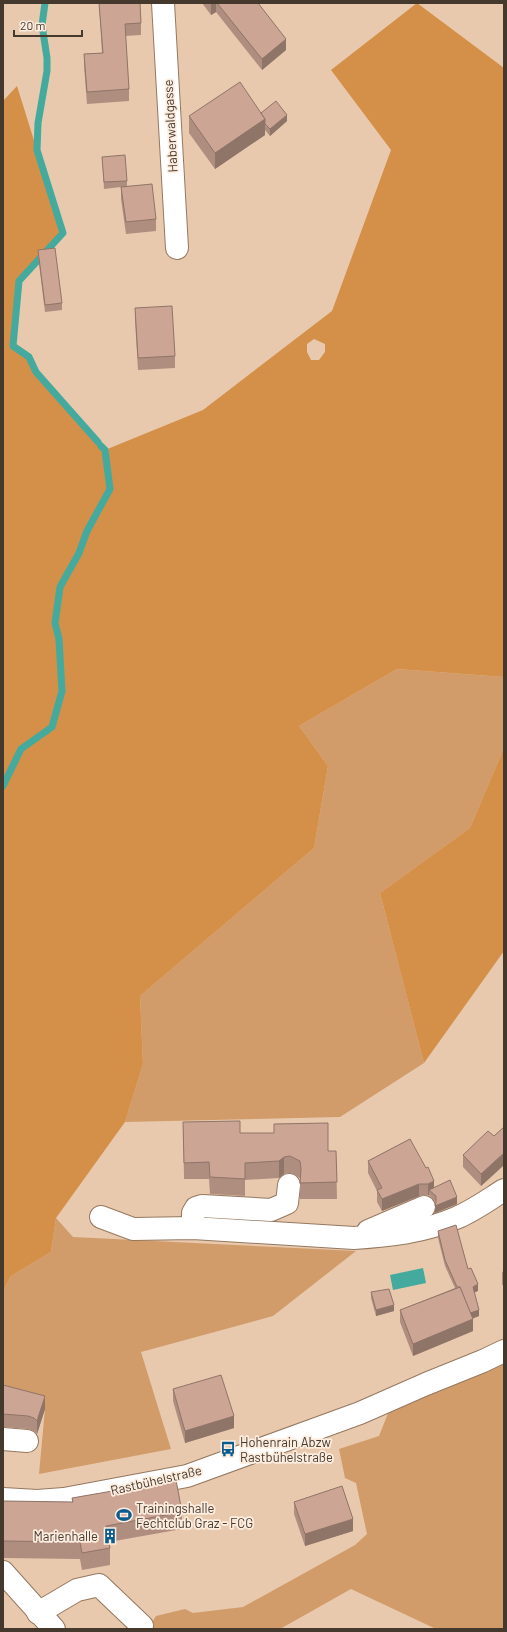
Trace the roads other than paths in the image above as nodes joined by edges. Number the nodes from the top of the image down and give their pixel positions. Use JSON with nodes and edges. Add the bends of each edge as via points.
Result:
{"nodes":[{"id":1,"x":163,"y":3,"type":"edge"},
{"id":2,"x":177,"y":248,"type":"dead end"},
{"id":3,"x":289,"y":1185,"type":"dead end"},
{"id":4,"x":504,"y":1190,"type":"edge"},
{"id":5,"x":424,"y":1207,"type":"dead end"},
{"id":6,"x":101,"y":1217,"type":"dead end"},
{"id":7,"x":193,"y":1228,"type":"junction"},
{"id":8,"x":354,"y":1238,"type":"junction"},
{"id":9,"x":504,"y":1351,"type":"edge"},
{"id":10,"x":3,"y":1439,"type":"edge"},
{"id":11,"x":27,"y":1441,"type":"dead end"},
{"id":12,"x":3,"y":1499,"type":"edge"},
{"id":13,"x":9,"y":1578,"type":"edge"},
{"id":14,"x":38,"y":1612,"type":"junction"},
{"id":15,"x":142,"y":1626,"type":"dead end"},
{"id":16,"x":54,"y":1629,"type":"edge"}],
"edges":[{"from":1,"to":2,"type":"street","name":"Haberwaldgasse"},
{"from":3,"to":7,"type":"street","via":[[287,1203],[271,1210],[202,1206],[196,1208],[193,1213]]},
{"from":4,"to":8,"type":"street","via":[[466,1213],[429,1228],[400,1234]]},
{"from":5,"to":8,"type":"street"},
{"from":6,"to":7,"type":"street","via":[[133,1229]]},
{"from":7,"to":8,"type":"street"},
{"from":9,"to":12,"type":"street","name":"Rastbühelstraße","via":[[360,1413],[187,1476],[64,1499]]},
{"from":10,"to":11,"type":"street"},
{"from":13,"to":14,"type":"street"},
{"from":14,"to":15,"type":"street","via":[[77,1590],[100,1585]]},
{"from":14,"to":16,"type":"street"}]}
